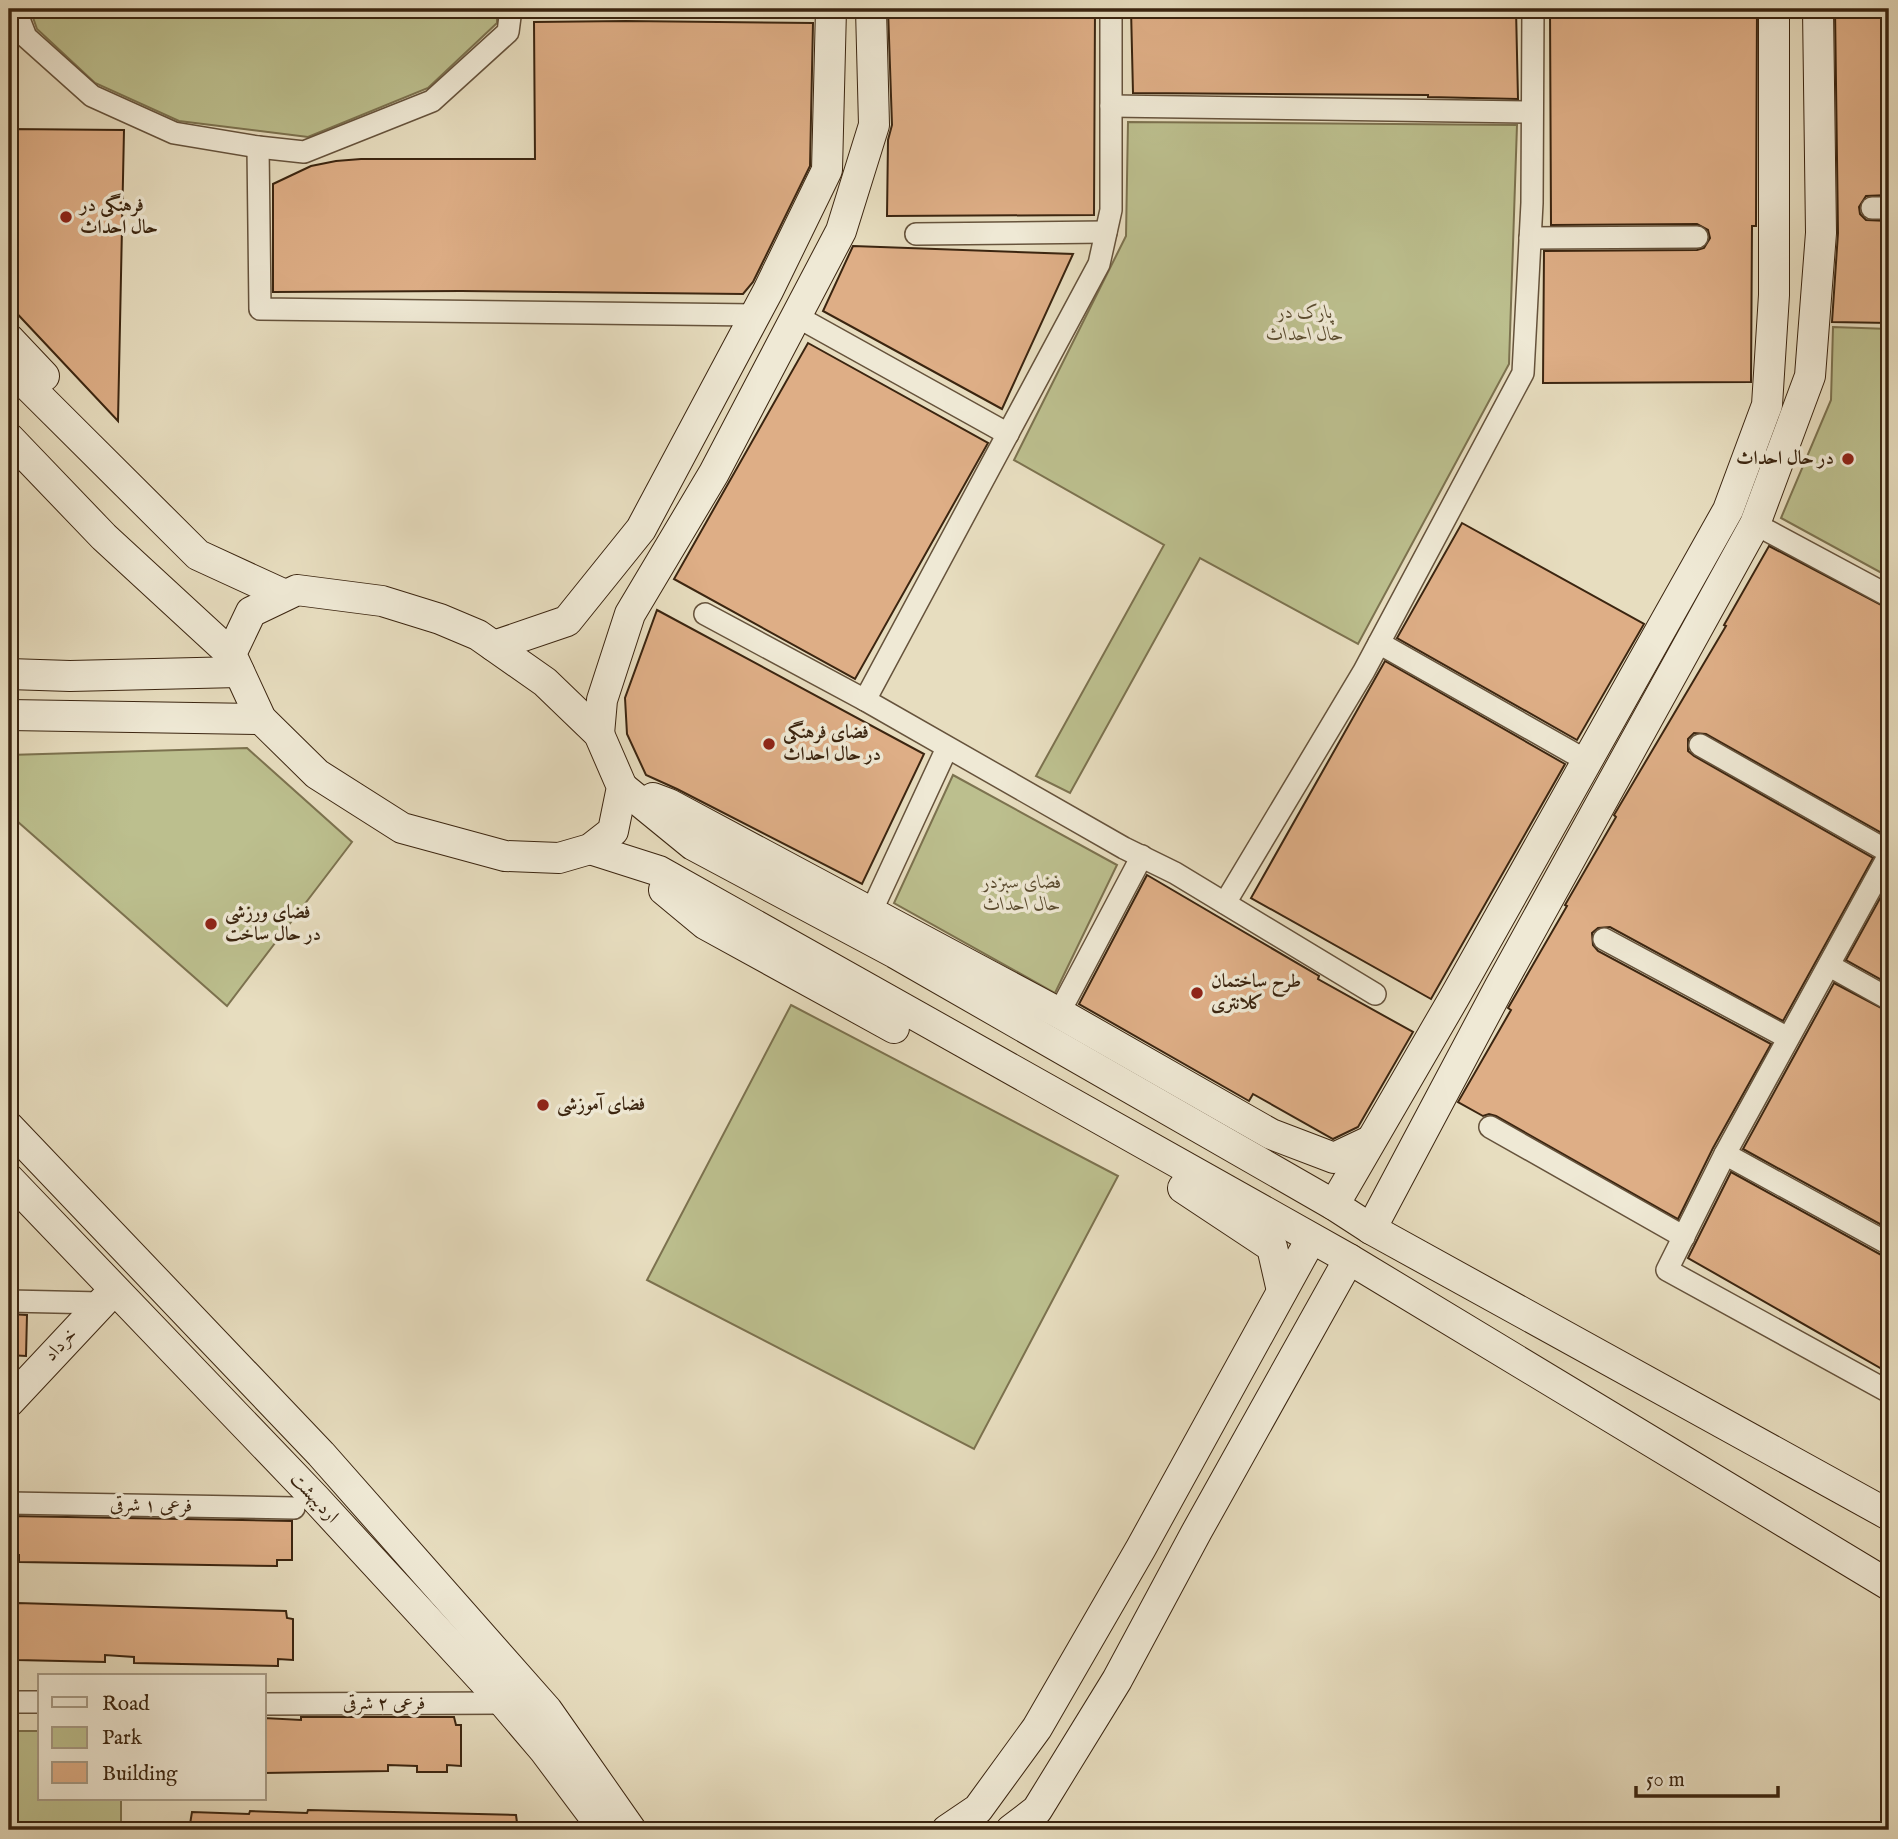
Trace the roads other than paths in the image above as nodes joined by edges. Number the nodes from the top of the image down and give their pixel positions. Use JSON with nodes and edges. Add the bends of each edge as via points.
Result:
{"nodes":[{"id":1,"x":15,"y":9,"type":"edge"},
{"id":2,"x":511,"y":9,"type":"edge"},
{"id":3,"x":831,"y":9,"type":"edge"},
{"id":4,"x":871,"y":9,"type":"edge"},
{"id":5,"x":1111,"y":9,"type":"edge"},
{"id":6,"x":1533,"y":9,"type":"edge"},
{"id":7,"x":1774,"y":9,"type":"edge"},
{"id":8,"x":1818,"y":9,"type":"edge"},
{"id":9,"x":1111,"y":106,"type":"junction"},
{"id":10,"x":1532,"y":112,"type":"junction"},
{"id":11,"x":258,"y":147,"type":"junction"},
{"id":12,"x":1106,"y":232,"type":"junction"},
{"id":13,"x":916,"y":234,"type":"dead end"},
{"id":14,"x":1697,"y":237,"type":"dead end"},
{"id":15,"x":1530,"y":238,"type":"junction"},
{"id":16,"x":755,"y":315,"type":"junction"},
{"id":17,"x":796,"y":316,"type":"junction"},
{"id":18,"x":9,"y":339,"type":"edge"},
{"id":19,"x":9,"y":367,"type":"edge"},
{"id":20,"x":1008,"y":434,"type":"junction"},
{"id":21,"x":81,"y":439,"type":"junction"},
{"id":22,"x":10,"y":440,"type":"edge"},
{"id":23,"x":1755,"y":524,"type":"junction"},
{"id":24,"x":285,"y":596,"type":"junction"},
{"id":25,"x":1889,"y":597,"type":"edge"},
{"id":26,"x":705,"y":614,"type":"dead end"},
{"id":27,"x":1379,"y":643,"type":"junction"},
{"id":28,"x":494,"y":646,"type":"junction"},
{"id":29,"x":235,"y":663,"type":"junction"},
{"id":30,"x":9,"y":674,"type":"edge"},
{"id":31,"x":865,"y":700,"type":"junction"},
{"id":32,"x":9,"y":715,"type":"edge"},
{"id":33,"x":261,"y":719,"type":"junction"},
{"id":34,"x":599,"y":734,"type":"junction"},
{"id":35,"x":1700,"y":745,"type":"dead end"},
{"id":36,"x":947,"y":748,"type":"junction"},
{"id":37,"x":1587,"y":761,"type":"junction"},
{"id":38,"x":622,"y":787,"type":"junction"},
{"id":39,"x":590,"y":849,"type":"junction"},
{"id":40,"x":1889,"y":853,"type":"edge"},
{"id":41,"x":1142,"y":856,"type":"junction"},
{"id":42,"x":626,"y":859,"type":"junction"},
{"id":43,"x":1225,"y":903,"type":"junction"},
{"id":44,"x":871,"y":912,"type":"junction"},
{"id":45,"x":1604,"y":939,"type":"dead end"},
{"id":46,"x":1829,"y":966,"type":"junction"},
{"id":47,"x":1375,"y":994,"type":"dead end"},
{"id":48,"x":1889,"y":999,"type":"edge"},
{"id":49,"x":1059,"y":1013,"type":"junction"},
{"id":50,"x":1788,"y":1038,"type":"junction"},
{"id":51,"x":1198,"y":1093,"type":"junction"},
{"id":52,"x":9,"y":1127,"type":"edge"},
{"id":53,"x":1490,"y":1127,"type":"dead end"},
{"id":54,"x":1206,"y":1132,"type":"junction"},
{"id":55,"x":1370,"y":1142,"type":"junction"},
{"id":56,"x":1726,"y":1154,"type":"junction"},
{"id":57,"x":9,"y":1179,"type":"edge"},
{"id":58,"x":1334,"y":1205,"type":"junction"},
{"id":59,"x":1371,"y":1229,"type":"junction"},
{"id":60,"x":1684,"y":1237,"type":"junction"},
{"id":61,"x":1311,"y":1239,"type":"junction"},
{"id":62,"x":1889,"y":1244,"type":"edge"},
{"id":63,"x":1349,"y":1259,"type":"junction"},
{"id":64,"x":1282,"y":1292,"type":"junction"},
{"id":65,"x":107,"y":1296,"type":"junction"},
{"id":66,"x":9,"y":1301,"type":"edge"},
{"id":67,"x":1889,"y":1392,"type":"edge"},
{"id":68,"x":9,"y":1402,"type":"edge"},
{"id":69,"x":9,"y":1503,"type":"edge"},
{"id":70,"x":294,"y":1508,"type":"dead end"},
{"id":71,"x":1889,"y":1515,"type":"edge"},
{"id":72,"x":1889,"y":1585,"type":"edge"},
{"id":73,"x":9,"y":1702,"type":"edge"},
{"id":74,"x":38,"y":1702,"type":"edge"},
{"id":75,"x":504,"y":1703,"type":"junction"},
{"id":76,"x":266,"y":1704,"type":"edge"},
{"id":77,"x":604,"y":1830,"type":"edge"},
{"id":78,"x":631,"y":1830,"type":"edge"},
{"id":79,"x":947,"y":1830,"type":"edge"},
{"id":80,"x":1011,"y":1830,"type":"edge"}],
"edges":[{"from":1,"to":11,"type":"street","via":[[26,37],[92,96],[174,133]]},
{"from":2,"to":11,"type":"street","via":[[508,33],[432,101],[304,152]]},
{"from":3,"to":16,"type":"street","via":[[827,170]]},
{"from":4,"to":17,"type":"street","via":[[874,125],[841,231]]},
{"from":5,"to":9,"type":"street"},
{"from":6,"to":10,"type":"street"},
{"from":7,"to":37,"type":"street","via":[[1774,295],[1767,405],[1728,510]]},
{"from":8,"to":23,"type":"street","via":[[1821,233],[1810,376]]},
{"from":9,"to":10,"type":"street"},
{"from":9,"to":12,"type":"street","via":[[1111,210]]},
{"from":10,"to":15,"type":"street"},
{"from":11,"to":16,"type":"street","via":[[260,309]]},
{"from":12,"to":13,"type":"street"},
{"from":12,"to":20,"type":"street","via":[[1099,264]]},
{"from":14,"to":15,"type":"street"},
{"from":15,"to":27,"type":"street","via":[[1523,373]]},
{"from":16,"to":28,"type":"street","via":[[642,529],[567,621]]},
{"from":17,"to":20,"type":"street"},
{"from":17,"to":34,"type":"street","via":[[714,473],[630,614],[602,700]]},
{"from":18,"to":21,"type":"street","via":[[46,378]]},
{"from":19,"to":21,"type":"street"},
{"from":20,"to":31,"type":"street"},
{"from":21,"to":24,"type":"street","via":[[198,555]]},
{"from":22,"to":29,"type":"street"},
{"from":23,"to":25,"type":"street"},
{"from":23,"to":59,"type":"street"},
{"from":24,"to":28,"type":"street","via":[[297,590],[382,601],[440,619]]},
{"from":24,"to":29,"type":"street","via":[[251,612]]},
{"from":26,"to":31,"type":"street"},
{"from":27,"to":37,"type":"street"},
{"from":27,"to":43,"type":"street"},
{"from":28,"to":34,"type":"street","via":[[545,682]]},
{"from":29,"to":30,"type":"street","via":[[70,676]]},
{"from":29,"to":33,"type":"street"},
{"from":31,"to":36,"type":"street"},
{"from":32,"to":33,"type":"street"},
{"from":33,"to":39,"type":"street","via":[[317,774],[402,828],[505,856],[559,858]]},
{"from":34,"to":38,"type":"street"},
{"from":35,"to":40,"type":"street"},
{"from":36,"to":41,"type":"street"},
{"from":36,"to":44,"type":"street"},
{"from":37,"to":55,"type":"street"},
{"from":38,"to":39,"type":"street","via":[[613,831]]},
{"from":38,"to":44,"type":"street","via":[[668,804]]},
{"from":38,"to":54,"type":"street","via":[[693,845],[895,953]]},
{"from":39,"to":42,"type":"street"},
{"from":40,"to":46,"type":"street"},
{"from":41,"to":43,"type":"street"},
{"from":41,"to":49,"type":"street"},
{"from":42,"to":61,"type":"street","via":[[659,871]]},
{"from":42,"to":64,"type":"street","via":[[705,924],[1190,1192],[1272,1247]]},
{"from":43,"to":47,"type":"street"},
{"from":44,"to":49,"type":"street"},
{"from":45,"to":50,"type":"street"},
{"from":46,"to":48,"type":"street"},
{"from":46,"to":50,"type":"street"},
{"from":49,"to":51,"type":"street"},
{"from":50,"to":56,"type":"street"},
{"from":51,"to":54,"type":"street"},
{"from":51,"to":55,"type":"street","via":[[1271,1134],[1334,1158]]},
{"from":52,"to":78,"type":"street","via":[[321,1454],[547,1710]]},
{"from":53,"to":60,"type":"street"},
{"from":54,"to":58,"type":"street"},
{"from":55,"to":58,"type":"street"},
{"from":56,"to":60,"type":"street"},
{"from":56,"to":62,"type":"street"},
{"from":57,"to":65,"type":"street","name":"اردیبهشت"},
{"from":58,"to":59,"type":"street"},
{"from":59,"to":71,"type":"street"},
{"from":60,"to":67,"type":"street","via":[[1667,1270]]},
{"from":61,"to":63,"type":"street"},
{"from":61,"to":64,"type":"street"},
{"from":63,"to":72,"type":"street"},
{"from":63,"to":80,"type":"street","via":[[1117,1680],[1037,1810]]},
{"from":64,"to":79,"type":"street","via":[[1037,1728],[978,1809]]},
{"from":65,"to":66,"type":"street"},
{"from":65,"to":68,"type":"street","name":"خرداد"},
{"from":65,"to":75,"type":"street","name":"اردیبهشت","via":[[315,1498]]},
{"from":69,"to":70,"type":"street","name":"فرعی ۱ شرقی"},
{"from":73,"to":74,"type":"street"},
{"from":75,"to":76,"type":"street","name":"فرعی ۲ شرقی"},
{"from":75,"to":77,"type":"street","name":"اردیبهشت"}]}
